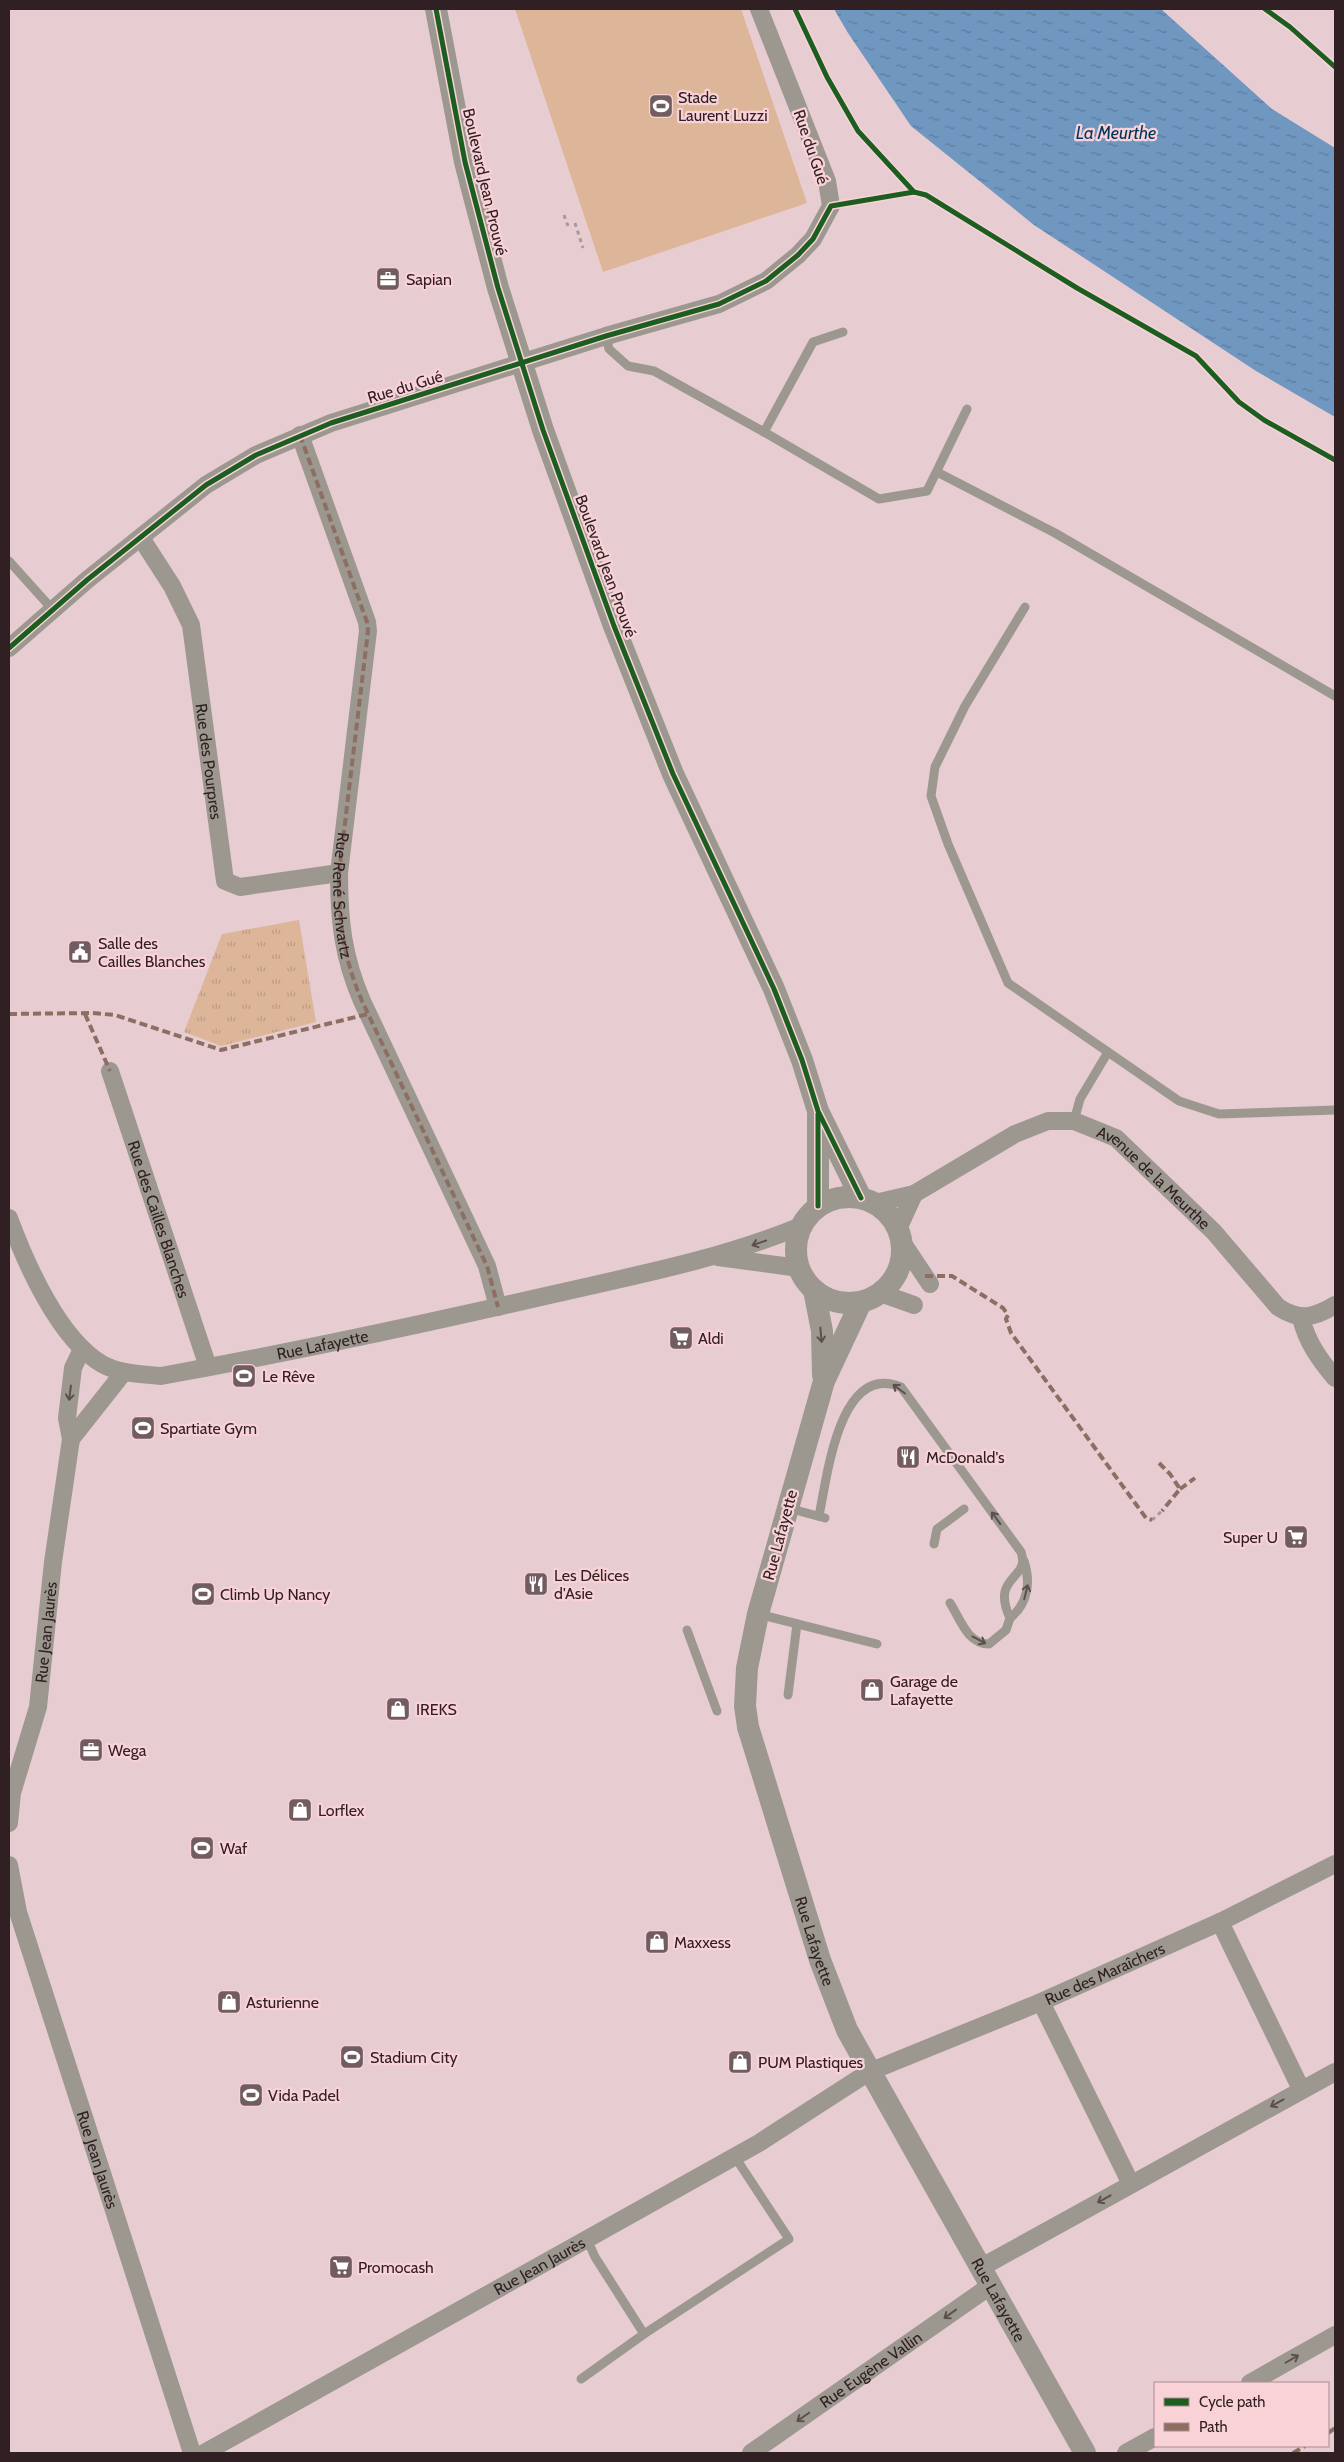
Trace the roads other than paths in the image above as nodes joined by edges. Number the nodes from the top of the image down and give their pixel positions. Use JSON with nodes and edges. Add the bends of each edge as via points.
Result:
{"nodes":[{"id":1,"x":436,"y":9,"type":"edge"},
{"id":2,"x":759,"y":9,"type":"edge"},
{"id":3,"x":843,"y":332,"type":"dead end"},
{"id":4,"x":606,"y":336,"type":"junction"},
{"id":5,"x":521,"y":364,"type":"junction"},
{"id":6,"x":967,"y":409,"type":"dead end"},
{"id":7,"x":764,"y":432,"type":"junction"},
{"id":8,"x":300,"y":435,"type":"junction"},
{"id":9,"x":936,"y":472,"type":"junction"},
{"id":10,"x":141,"y":538,"type":"junction"},
{"id":11,"x":9,"y":561,"type":"edge"},
{"id":12,"x":1025,"y":607,"type":"dead end"},
{"id":13,"x":53,"y":610,"type":"junction"},
{"id":14,"x":9,"y":648,"type":"edge"},
{"id":15,"x":1335,"y":696,"type":"edge"},
{"id":16,"x":339,"y":873,"type":"junction"},
{"id":17,"x":1108,"y":1052,"type":"junction"},
{"id":18,"x":110,"y":1071,"type":"dead end"},
{"id":19,"x":1335,"y":1110,"type":"edge"},
{"id":20,"x":818,"y":1111,"type":"junction"},
{"id":21,"x":1074,"y":1121,"type":"junction"},
{"id":22,"x":914,"y":1194,"type":"junction"},
{"id":23,"x":868,"y":1200,"type":"junction"},
{"id":24,"x":818,"y":1206,"type":"junction"},
{"id":25,"x":9,"y":1218,"type":"edge"},
{"id":26,"x":801,"y":1226,"type":"junction"},
{"id":27,"x":900,"y":1235,"type":"junction"},
{"id":28,"x":715,"y":1257,"type":"junction"},
{"id":29,"x":799,"y":1268,"type":"junction"},
{"id":30,"x":930,"y":1284,"type":"dead end"},
{"id":31,"x":814,"y":1290,"type":"junction"},
{"id":32,"x":871,"y":1298,"type":"junction"},
{"id":33,"x":914,"y":1305,"type":"dead end"},
{"id":34,"x":1335,"y":1305,"type":"edge"},
{"id":35,"x":498,"y":1307,"type":"junction"},
{"id":36,"x":1301,"y":1318,"type":"junction"},
{"id":37,"x":82,"y":1349,"type":"junction"},
{"id":38,"x":208,"y":1367,"type":"junction"},
{"id":39,"x":124,"y":1372,"type":"junction"},
{"id":40,"x":1335,"y":1378,"type":"edge"},
{"id":41,"x":824,"y":1381,"type":"junction"},
{"id":42,"x":71,"y":1439,"type":"junction"},
{"id":43,"x":787,"y":1508,"type":"junction"},
{"id":44,"x":964,"y":1509,"type":"dead end"},
{"id":45,"x":934,"y":1544,"type":"dead end"},
{"id":46,"x":1024,"y":1561,"type":"junction"},
{"id":47,"x":950,"y":1603,"type":"dead end"},
{"id":48,"x":758,"y":1614,"type":"junction"},
{"id":49,"x":1010,"y":1618,"type":"junction"},
{"id":50,"x":797,"y":1624,"type":"junction"},
{"id":51,"x":687,"y":1630,"type":"dead end"},
{"id":52,"x":877,"y":1644,"type":"dead end"},
{"id":53,"x":788,"y":1695,"type":"dead end"},
{"id":54,"x":717,"y":1711,"type":"dead end"},
{"id":55,"x":9,"y":1823,"type":"edge"},
{"id":56,"x":1335,"y":1864,"type":"edge"},
{"id":57,"x":9,"y":1865,"type":"edge"},
{"id":58,"x":1220,"y":1922,"type":"junction"},
{"id":59,"x":1040,"y":2002,"type":"junction"},
{"id":60,"x":870,"y":2072,"type":"junction"},
{"id":61,"x":1335,"y":2072,"type":"edge"},
{"id":62,"x":1301,"y":2089,"type":"junction"},
{"id":63,"x":735,"y":2157,"type":"junction"},
{"id":64,"x":1131,"y":2184,"type":"junction"},
{"id":65,"x":587,"y":2240,"type":"junction"},
{"id":66,"x":985,"y":2277,"type":"junction"},
{"id":67,"x":644,"y":2334,"type":"junction"},
{"id":68,"x":1335,"y":2335,"type":"edge"},
{"id":69,"x":582,"y":2379,"type":"dead end"},
{"id":70,"x":1252,"y":2382,"type":"edge"},
{"id":71,"x":1154,"y":2438,"type":"edge"},
{"id":72,"x":192,"y":2453,"type":"edge"},
{"id":73,"x":204,"y":2453,"type":"edge"},
{"id":74,"x":751,"y":2453,"type":"edge"},
{"id":75,"x":1085,"y":2453,"type":"edge"},
{"id":76,"x":1126,"y":2453,"type":"edge"}],
"edges":[{"from":1,"to":5,"type":"street","name":"Boulevard Jean Prouvé","via":[[465,162]]},
{"from":2,"to":4,"type":"street","name":"Rue du Gué","via":[[827,181],[831,206],[813,239],[766,281],[719,304]]},
{"from":3,"to":7,"type":"lane","via":[[813,342]]},
{"from":4,"to":5,"type":"street","name":"Rue du Gué"},
{"from":4,"to":7,"type":"lane","via":[[610,349],[628,366],[654,371]]},
{"from":5,"to":8,"type":"street","name":"Rue du Gué"},
{"from":5,"to":20,"type":"street","name":"Boulevard Jean Prouvé","via":[[618,636],[673,774],[774,989]]},
{"from":6,"to":9,"type":"lane"},
{"from":7,"to":9,"type":"lane","via":[[879,499],[927,491]]},
{"from":8,"to":10,"type":"street","name":"Rue du Gué","via":[[256,455],[206,484]]},
{"from":8,"to":16,"type":"street","name":"Rue René Schvartz","via":[[368,632]]},
{"from":9,"to":15,"type":"lane","via":[[1055,533]]},
{"from":10,"to":13,"type":"street","name":"Rue du Gué"},
{"from":10,"to":16,"type":"street","name":"Rue des Pourpres","via":[[172,586],[191,625],[225,881],[240,887]]},
{"from":11,"to":13,"type":"lane"},
{"from":12,"to":17,"type":"lane","via":[[965,706],[939,758],[931,796],[948,844],[1008,983]]},
{"from":13,"to":14,"type":"street","name":"Rue du Gué"},
{"from":16,"to":35,"type":"street","name":"Rue René Schvartz","via":[[341,937],[350,974],[487,1266]]},
{"from":17,"to":19,"type":"lane","via":[[1179,1101],[1219,1114]]},
{"from":17,"to":21,"type":"lane","via":[[1080,1099]]},
{"from":18,"to":38,"type":"street","name":"Rue des Cailles Blanches"},
{"from":20,"to":23,"type":"street","name":"Boulevard Jean Prouvé"},
{"from":20,"to":24,"type":"street","name":"Boulevard Jean Prouvé"},
{"from":21,"to":22,"type":"street","name":"Avenue de la Meurthe","via":[[1048,1121],[1015,1134]]},
{"from":21,"to":36,"type":"street","name":"Avenue de la Meurthe","via":[[1116,1138],[1214,1232],[1278,1306]]},
{"from":22,"to":23,"type":"street","name":"Avenue de la Meurthe"},
{"from":22,"to":27,"type":"street"},
{"from":23,"to":24,"type":"street","via":[[839,1198]]},
{"from":23,"to":27,"type":"street","via":[[892,1218]]},
{"from":24,"to":26,"type":"street"},
{"from":25,"to":37,"type":"street","name":"Rue Lafayette","via":[[22,1255],[60,1322]]},
{"from":26,"to":28,"type":"street","name":"Rue Lafayette","one_way":true},
{"from":26,"to":29,"type":"street","via":[[796,1240]]},
{"from":27,"to":30,"type":"street"},
{"from":27,"to":32,"type":"street","via":[[902,1257],[898,1271],[891,1283]]},
{"from":28,"to":29,"type":"street","name":"Rue Lafayette"},
{"from":28,"to":35,"type":"street","name":"Rue Lafayette"},
{"from":29,"to":31,"type":"street"},
{"from":31,"to":32,"type":"street","via":[[828,1299],[844,1303]]},
{"from":31,"to":41,"type":"street","name":"Rue Lafayette","one_way":true,"via":[[822,1331]]},
{"from":32,"to":33,"type":"street"},
{"from":32,"to":41,"type":"street","name":"Rue Lafayette"},
{"from":34,"to":36,"type":"street","via":[[1312,1317]]},
{"from":35,"to":38,"type":"street","name":"Rue Lafayette"},
{"from":36,"to":40,"type":"street","via":[[1315,1354]]},
{"from":37,"to":39,"type":"street","name":"Rue Lafayette","via":[[103,1364]]},
{"from":37,"to":42,"type":"street","name":"Rue Jean Jaurès","one_way":true,"via":[[73,1368],[67,1418]]},
{"from":38,"to":39,"type":"street","name":"Rue Lafayette","via":[[161,1376]]},
{"from":39,"to":42,"type":"street"},
{"from":41,"to":43,"type":"street","name":"Rue Lafayette"},
{"from":42,"to":55,"type":"street","name":"Rue Jean Jaurès","via":[[53,1562],[38,1707],[12,1792]]},
{"from":46,"to":43,"type":"lane","one_way":true,"via":[[1021,1552],[901,1387],[890,1383],[880,1382],[868,1387],[842,1419],[822,1517]]},
{"from":43,"to":48,"type":"street","name":"Rue Lafayette"},
{"from":44,"to":45,"type":"lane","via":[[937,1529]]},
{"from":49,"to":46,"type":"lane","one_way":true,"via":[[1020,1610],[1027,1589],[1028,1574]]},
{"from":46,"to":49,"type":"lane","via":[[1006,1586],[1004,1605]]},
{"from":47,"to":49,"type":"lane","one_way":true,"via":[[965,1629],[982,1644],[989,1644],[1006,1630]]},
{"from":48,"to":50,"type":"lane"},
{"from":48,"to":60,"type":"street","name":"Rue Lafayette","via":[[747,1668],[745,1706],[748,1727],[829,1987]]},
{"from":50,"to":52,"type":"lane"},
{"from":50,"to":53,"type":"lane"},
{"from":51,"to":54,"type":"lane"},
{"from":56,"to":58,"type":"street","name":"Rue des Maraîchers"},
{"from":57,"to":72,"type":"street","name":"Rue Jean Jaurès","via":[[18,1912]]},
{"from":58,"to":59,"type":"street","name":"Rue des Maraîchers"},
{"from":58,"to":62,"type":"street"},
{"from":59,"to":60,"type":"street","name":"Rue des Maraîchers"},
{"from":59,"to":64,"type":"street"},
{"from":60,"to":63,"type":"street","name":"Rue Jean Jaurès"},
{"from":60,"to":66,"type":"street","name":"Rue Lafayette"},
{"from":61,"to":62,"type":"street","name":"Rue Eugène Vallin"},
{"from":62,"to":64,"type":"street","name":"Rue Eugène Vallin","one_way":true},
{"from":63,"to":65,"type":"street","name":"Rue Jean Jaurès"},
{"from":63,"to":67,"type":"lane","via":[[789,2239]]},
{"from":64,"to":66,"type":"street","name":"Rue Eugène Vallin","one_way":true},
{"from":65,"to":67,"type":"lane"},
{"from":65,"to":73,"type":"street","name":"Rue Jean Jaurès"},
{"from":66,"to":74,"type":"street","name":"Rue Eugène Vallin","one_way":true},
{"from":66,"to":75,"type":"street","name":"Rue Lafayette"},
{"from":67,"to":69,"type":"lane"},
{"from":70,"to":68,"type":"street","one_way":true},
{"from":71,"to":76,"type":"street"}]}
